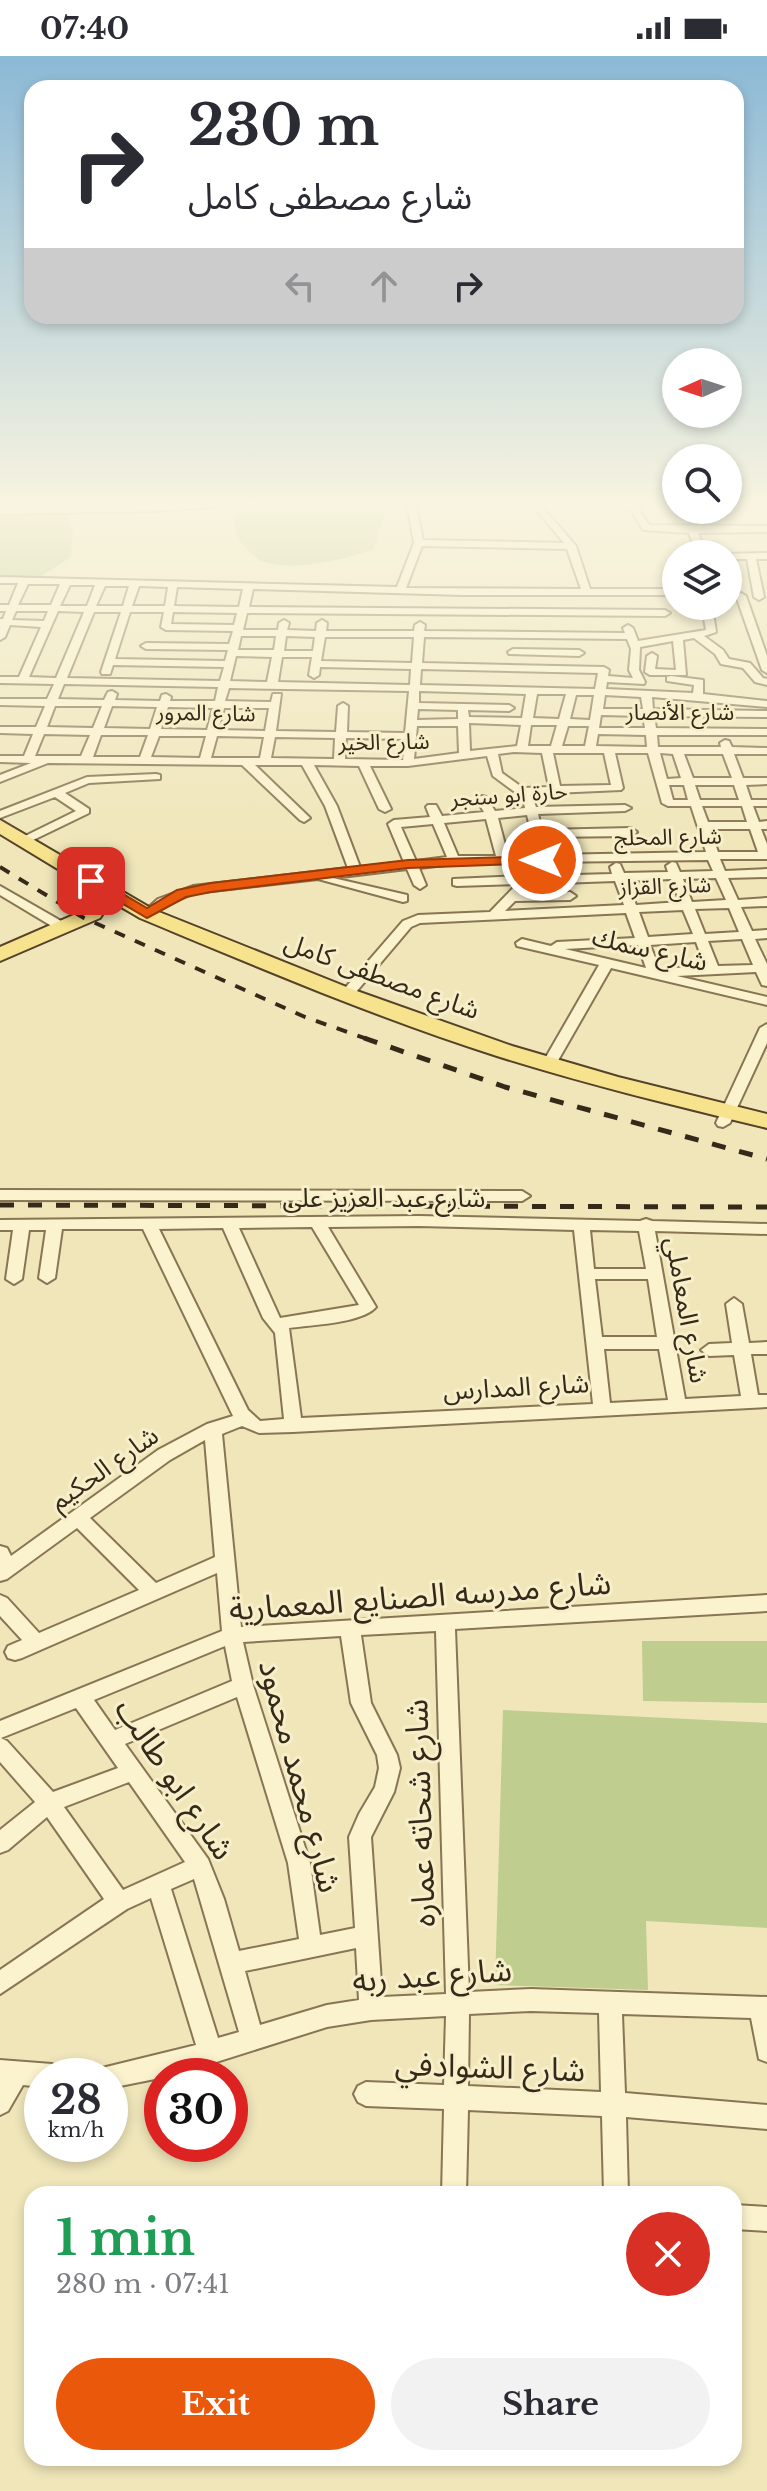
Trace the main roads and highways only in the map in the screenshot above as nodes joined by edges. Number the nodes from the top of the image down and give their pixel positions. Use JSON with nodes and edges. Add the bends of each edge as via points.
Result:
{"nodes":[{"id":1,"x":0,"y":826,"type":"edge"},
{"id":2,"x":0,"y":835,"type":"edge"},
{"id":3,"x":107,"y":903,"type":"junction"},
{"id":4,"x":0,"y":955,"type":"edge"},
{"id":5,"x":0,"y":963,"type":"edge"},
{"id":6,"x":726,"y":1118,"type":"junction"},
{"id":7,"x":767,"y":1121,"type":"edge"},
{"id":8,"x":767,"y":1132,"type":"edge"}],
"edges":[{"from":1,"to":3,"type":"main road","name":"شارع مصطفى كامل"},
{"from":2,"to":3,"type":"main road","name":"شارع مصطفى كامل"},
{"from":3,"to":4,"type":"main road","via":[[101,901],[93,914]]},
{"from":3,"to":5,"type":"main road"},
{"from":3,"to":6,"type":"main road","name":"شارع مصطفى كامل","via":[[147,914],[346,995]]},
{"from":3,"to":6,"type":"main road","name":"شارع مصطفى كامل","via":[[136,920],[339,1003],[551,1077]]},
{"from":6,"to":7,"type":"main road","name":"شارع مصطفى كامل"},
{"from":6,"to":8,"type":"main road","name":"شارع مصطفى كامل"}]}
